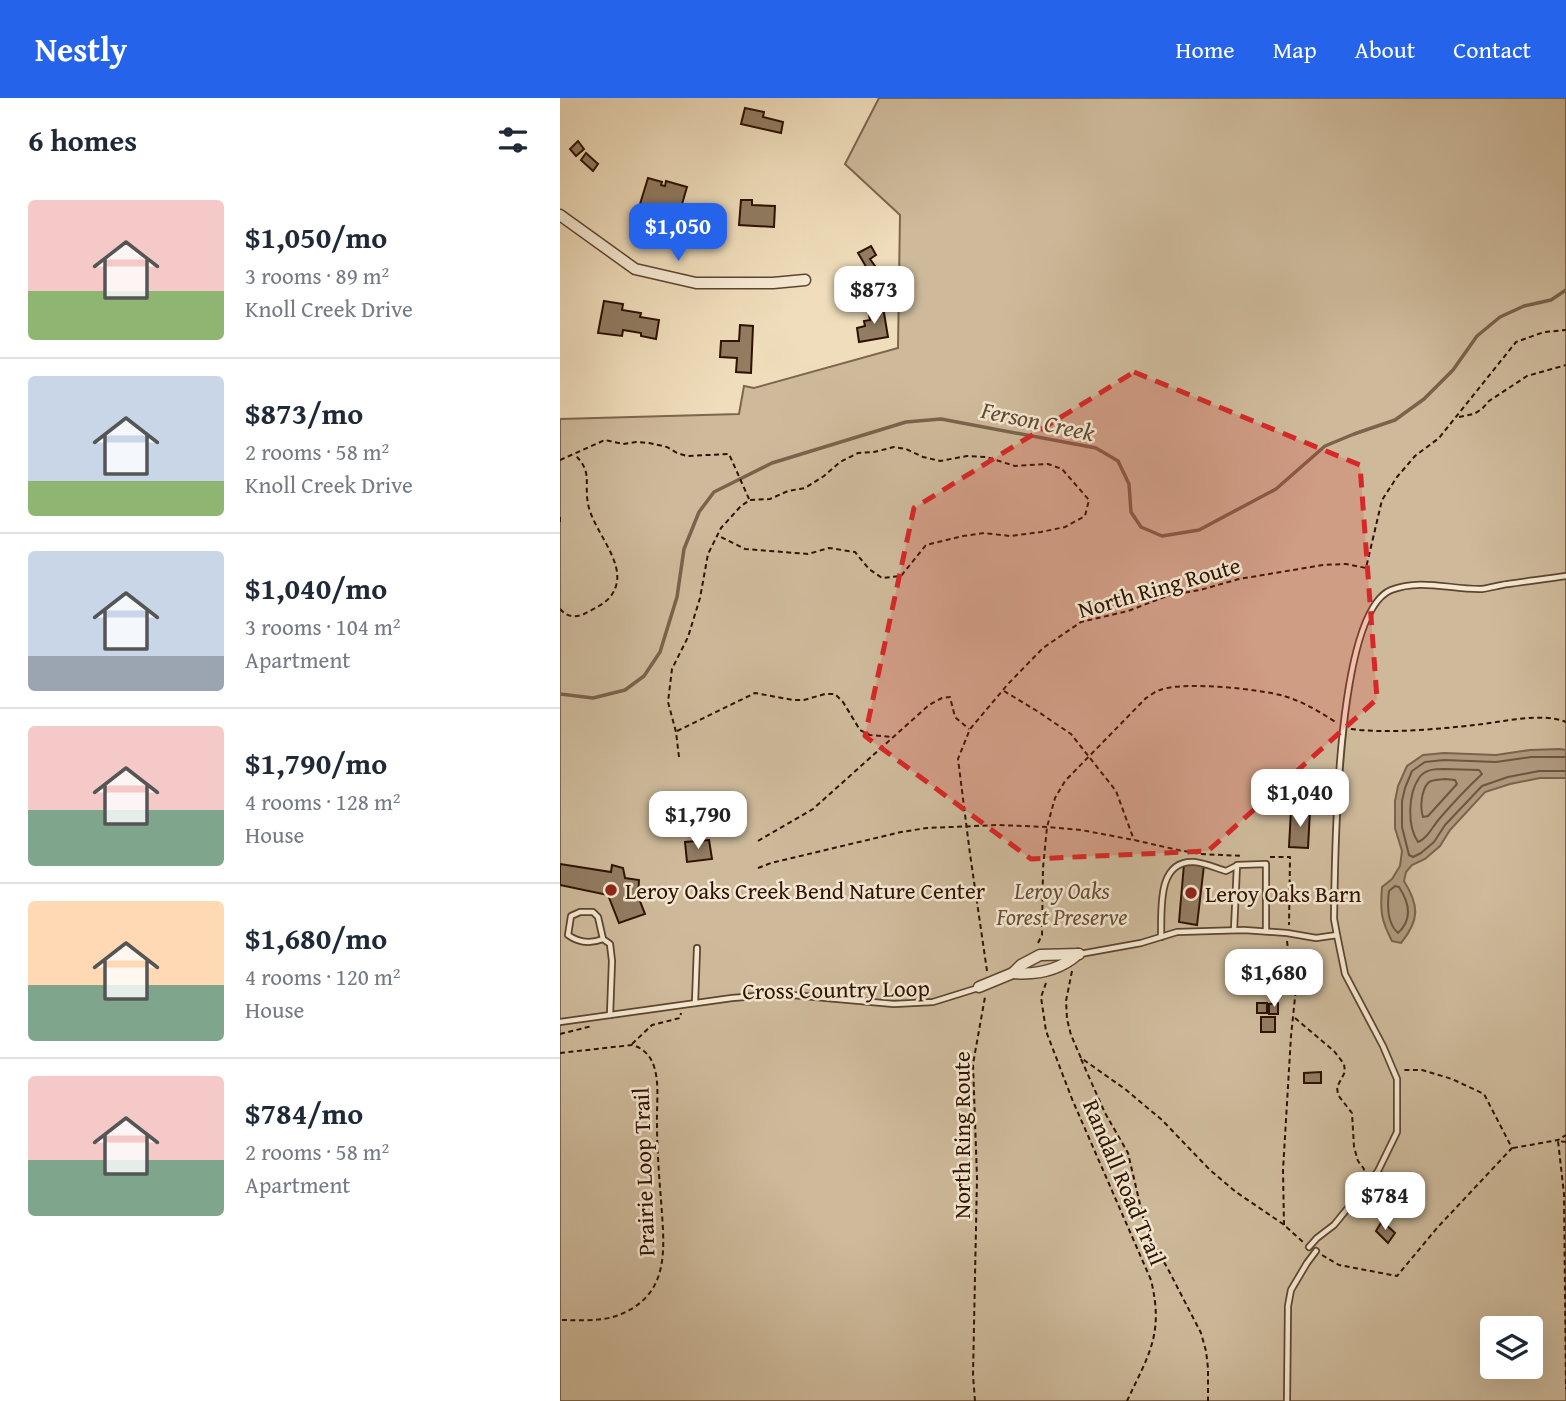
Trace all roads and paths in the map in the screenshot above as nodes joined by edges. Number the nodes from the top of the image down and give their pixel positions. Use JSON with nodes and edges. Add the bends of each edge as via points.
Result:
{"nodes":[{"id":1,"x":560,"y":215,"type":"edge"},
{"id":2,"x":805,"y":280,"type":"dead end"},
{"id":3,"x":1566,"y":330,"type":"edge"},
{"id":4,"x":1566,"y":365,"type":"edge"},
{"id":5,"x":1457,"y":417,"type":"junction"},
{"id":6,"x":573,"y":453,"type":"junction"},
{"id":7,"x":560,"y":460,"type":"edge"},
{"id":8,"x":750,"y":500,"type":"junction"},
{"id":9,"x":560,"y":517,"type":"edge"},
{"id":10,"x":560,"y":524,"type":"edge"},
{"id":11,"x":718,"y":535,"type":"junction"},
{"id":12,"x":1566,"y":576,"type":"edge"},
{"id":13,"x":560,"y":609,"type":"edge"},
{"id":14,"x":1003,"y":690,"type":"junction"},
{"id":15,"x":1566,"y":722,"type":"edge"},
{"id":16,"x":1337,"y":723,"type":"dead end"},
{"id":17,"x":1347,"y":727,"type":"dead end"},
{"id":18,"x":970,"y":729,"type":"junction"},
{"id":19,"x":676,"y":732,"type":"junction"},
{"id":20,"x":894,"y":737,"type":"junction"},
{"id":21,"x":1089,"y":755,"type":"junction"},
{"id":22,"x":679,"y":757,"type":"dead end"},
{"id":23,"x":966,"y":826,"type":"junction"},
{"id":24,"x":1047,"y":827,"type":"junction"},
{"id":25,"x":1134,"y":840,"type":"junction"},
{"id":26,"x":758,"y":841,"type":"dead end"},
{"id":27,"x":1248,"y":856,"type":"dead end"},
{"id":28,"x":1269,"y":857,"type":"dead end"},
{"id":29,"x":1237,"y":865,"type":"junction"},
{"id":30,"x":758,"y":868,"type":"dead end"},
{"id":31,"x":1234,"y":930,"type":"junction"},
{"id":32,"x":1266,"y":931,"type":"junction"},
{"id":33,"x":1287,"y":933,"type":"junction"},
{"id":34,"x":1337,"y":935,"type":"junction"},
{"id":35,"x":1161,"y":937,"type":"junction"},
{"id":36,"x":603,"y":939,"type":"junction"},
{"id":37,"x":1038,"y":946,"type":"dead end"},
{"id":38,"x":697,"y":948,"type":"dead end"},
{"id":39,"x":1076,"y":957,"type":"junction"},
{"id":40,"x":1013,"y":973,"type":"junction"},
{"id":41,"x":1048,"y":980,"type":"dead end"},
{"id":42,"x":984,"y":986,"type":"junction"},
{"id":43,"x":695,"y":1003,"type":"junction"},
{"id":44,"x":680,"y":1006,"type":"junction"},
{"id":45,"x":610,"y":1015,"type":"junction"},
{"id":46,"x":1294,"y":1018,"type":"junction"},
{"id":47,"x":560,"y":1022,"type":"edge"},
{"id":48,"x":602,"y":1024,"type":"dead end"},
{"id":49,"x":560,"y":1034,"type":"edge"},
{"id":50,"x":632,"y":1045,"type":"junction"},
{"id":51,"x":560,"y":1053,"type":"edge"},
{"id":52,"x":1081,"y":1058,"type":"junction"},
{"id":53,"x":1393,"y":1070,"type":"junction"},
{"id":54,"x":1566,"y":1135,"type":"edge"},
{"id":55,"x":1566,"y":1142,"type":"edge"},
{"id":56,"x":1512,"y":1148,"type":"junction"},
{"id":57,"x":1362,"y":1179,"type":"dead end"},
{"id":58,"x":1284,"y":1225,"type":"junction"},
{"id":59,"x":1309,"y":1247,"type":"joint"},
{"id":60,"x":1316,"y":1251,"type":"joint"},
{"id":61,"x":560,"y":1320,"type":"edge"},
{"id":62,"x":1566,"y":1389,"type":"edge"},
{"id":63,"x":975,"y":1401,"type":"edge"},
{"id":64,"x":1127,"y":1401,"type":"edge"},
{"id":65,"x":1208,"y":1401,"type":"edge"},
{"id":66,"x":1287,"y":1401,"type":"edge"}],
"edges":[{"from":1,"to":2,"type":"street","via":[[635,270],[696,283]]},
{"from":3,"to":5,"type":"path","name":"North Ring Route","via":[[1516,342]]},
{"from":4,"to":5,"type":"path","via":[[1527,376],[1474,414]]},
{"from":5,"to":14,"type":"path","name":"North Ring Route","via":[[1439,439],[1415,456],[1382,500],[1366,568],[1324,565],[1239,579],[1081,622],[1043,648]]},
{"from":6,"to":7,"type":"path"},
{"from":6,"to":8,"type":"path","via":[[605,440],[649,443],[687,456],[729,454]]},
{"from":6,"to":13,"type":"path","via":[[587,471],[588,505],[614,560],[616,586],[605,603],[577,617]]},
{"from":8,"to":11,"type":"path"},
{"from":8,"to":11,"type":"path","via":[[805,488],[858,453],[894,447],[940,461],[967,456],[1015,466],[1048,464],[1062,469],[1089,499],[1085,516],[1065,527],[1010,536],[984,533],[926,545],[901,576],[882,578],[855,552],[745,549]]},
{"from":9,"to":10,"type":"path"},
{"from":11,"to":19,"type":"path","via":[[708,554],[688,637],[672,669],[668,702]]},
{"from":12,"to":34,"type":"lane","via":[[1481,589],[1405,586],[1383,595],[1370,612],[1356,650],[1339,763]]},
{"from":14,"to":18,"type":"path","name":"North Ring Route"},
{"from":14,"to":21,"type":"path","via":[[1071,734]]},
{"from":15,"to":17,"type":"path","via":[[1538,718],[1376,731]]},
{"from":16,"to":21,"type":"path","via":[[1282,695],[1178,686],[1146,698]]},
{"from":18,"to":20,"type":"path","via":[[955,717],[950,697],[929,705]]},
{"from":18,"to":23,"type":"path","name":"North Ring Route","via":[[958,759]]},
{"from":19,"to":20,"type":"path","via":[[755,693],[793,700],[835,694],[860,730]]},
{"from":19,"to":22,"type":"path"},
{"from":20,"to":26,"type":"path","via":[[813,809]]},
{"from":21,"to":24,"type":"path","via":[[1055,798]]},
{"from":21,"to":25,"type":"path","via":[[1116,791]]},
{"from":23,"to":24,"type":"path"},
{"from":23,"to":30,"type":"path","via":[[874,837]]},
{"from":23,"to":42,"type":"path","name":"North Ring Route"},
{"from":24,"to":25,"type":"path"},
{"from":24,"to":37,"type":"path"},
{"from":25,"to":27,"type":"path","via":[[1201,854]]},
{"from":28,"to":33,"type":"path","via":[[1290,857]]},
{"from":29,"to":31,"type":"lane"},
{"from":29,"to":32,"type":"lane","via":[[1266,864]]},
{"from":29,"to":35,"type":"lane","via":[[1226,871],[1194,862],[1181,864],[1166,877]]},
{"from":31,"to":32,"type":"lane"},
{"from":31,"to":35,"type":"lane"},
{"from":32,"to":33,"type":"lane"},
{"from":33,"to":34,"type":"lane","via":[[1316,938]]},
{"from":33,"to":46,"type":"path","via":[[1296,988]]},
{"from":34,"to":53,"type":"lane","via":[[1345,974]]},
{"from":35,"to":39,"type":"lane"},
{"from":36,"to":36,"type":"lane","via":[[593,912],[570,916],[568,935],[588,943]]},
{"from":36,"to":45,"type":"lane","via":[[610,944],[612,961]]},
{"from":38,"to":43,"type":"lane"},
{"from":39,"to":40,"type":"street","via":[[1045,972]]},
{"from":39,"to":40,"type":"street","via":[[1040,955]]},
{"from":39,"to":52,"type":"path","via":[[1066,1001],[1071,1035]]},
{"from":40,"to":42,"type":"street"},
{"from":41,"to":64,"type":"path","name":"Randall Road Trail","via":[[1041,997],[1046,1031],[1155,1299],[1157,1326]]},
{"from":42,"to":43,"type":"lane","via":[[933,1002],[894,1004],[781,993]]},
{"from":42,"to":63,"type":"path","name":"North Ring Route","via":[[973,1064]]},
{"from":43,"to":44,"type":"lane"},
{"from":44,"to":45,"type":"lane"},
{"from":44,"to":50,"type":"path","via":[[680,1018],[652,1025]]},
{"from":45,"to":47,"type":"lane"},
{"from":46,"to":57,"type":"path","via":[[1344,1064],[1338,1096],[1352,1113]]},
{"from":46,"to":58,"type":"path","via":[[1283,1170]]},
{"from":48,"to":49,"type":"path"},
{"from":50,"to":51,"type":"path"},
{"from":50,"to":61,"type":"path","name":"Prairie Loop Trail","via":[[648,1053],[655,1065],[663,1261],[655,1284],[639,1304],[618,1316]]},
{"from":52,"to":58,"type":"path","via":[[1162,1120],[1209,1170]]},
{"from":52,"to":65,"type":"path","via":[[1128,1153],[1146,1230],[1201,1333]]},
{"from":53,"to":56,"type":"path","via":[[1422,1070],[1483,1094]]},
{"from":53,"to":59,"type":"lane","via":[[1397,1132],[1378,1171],[1334,1225]]},
{"from":54,"to":56,"type":"path"},
{"from":55,"to":62,"type":"path","via":[[1558,1141]]},
{"from":56,"to":60,"type":"path","via":[[1397,1276],[1339,1265]]},
{"from":58,"to":59,"type":"path"},
{"from":60,"to":66,"type":"lane","via":[[1295,1283],[1288,1306]]}]}
